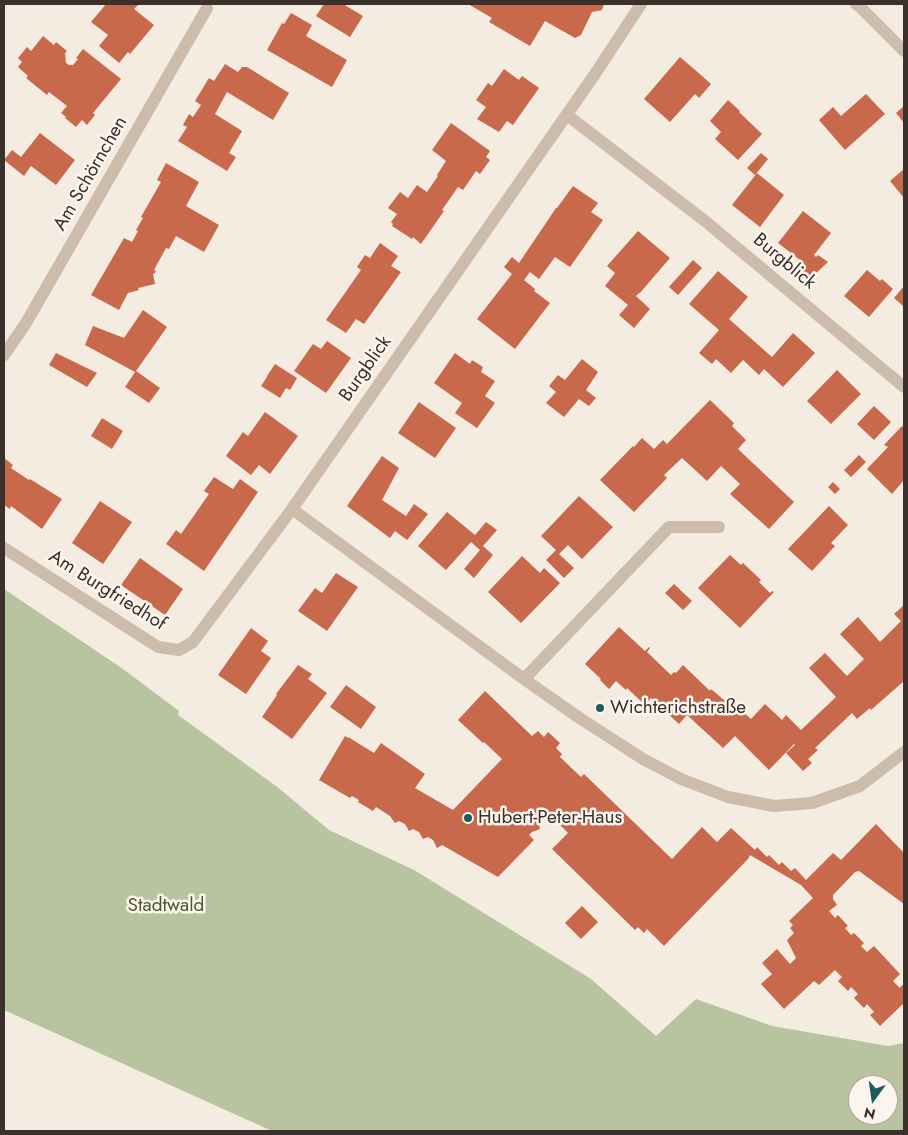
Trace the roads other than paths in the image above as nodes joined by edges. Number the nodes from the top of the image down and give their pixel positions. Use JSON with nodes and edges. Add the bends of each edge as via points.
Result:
{"nodes":[{"id":1,"x":641,"y":4,"type":"edge"},
{"id":2,"x":856,"y":4,"type":"edge"},
{"id":3,"x":207,"y":8,"type":"dead end"},
{"id":4,"x":904,"y":50,"type":"edge"},
{"id":5,"x":567,"y":115,"type":"junction"},
{"id":6,"x":4,"y":355,"type":"edge"},
{"id":7,"x":904,"y":387,"type":"edge"},
{"id":8,"x":292,"y":509,"type":"junction"},
{"id":9,"x":719,"y":526,"type":"dead end"},
{"id":10,"x":4,"y":548,"type":"edge"},
{"id":11,"x":193,"y":642,"type":"joint"},
{"id":12,"x":524,"y":679,"type":"junction"},
{"id":13,"x":903,"y":757,"type":"edge"}],
"edges":[{"from":1,"to":5,"type":"street","name":"Burgblick"},
{"from":2,"to":4,"type":"street"},
{"from":3,"to":6,"type":"street","name":"Am Schörnchen","via":[[26,324]]},
{"from":5,"to":7,"type":"street","name":"Burgblick","via":[[706,221]]},
{"from":5,"to":8,"type":"street","name":"Burgblick"},
{"from":8,"to":11,"type":"street","name":"Burgblick"},
{"from":8,"to":12,"type":"street"},
{"from":9,"to":12,"type":"street","via":[[669,527]]},
{"from":10,"to":11,"type":"street","name":"Am Burgfriedhof","via":[[158,647],[179,650]]},
{"from":12,"to":13,"type":"street","via":[[643,759],[680,779],[728,798],[774,806],[812,803],[860,786]]}]}
